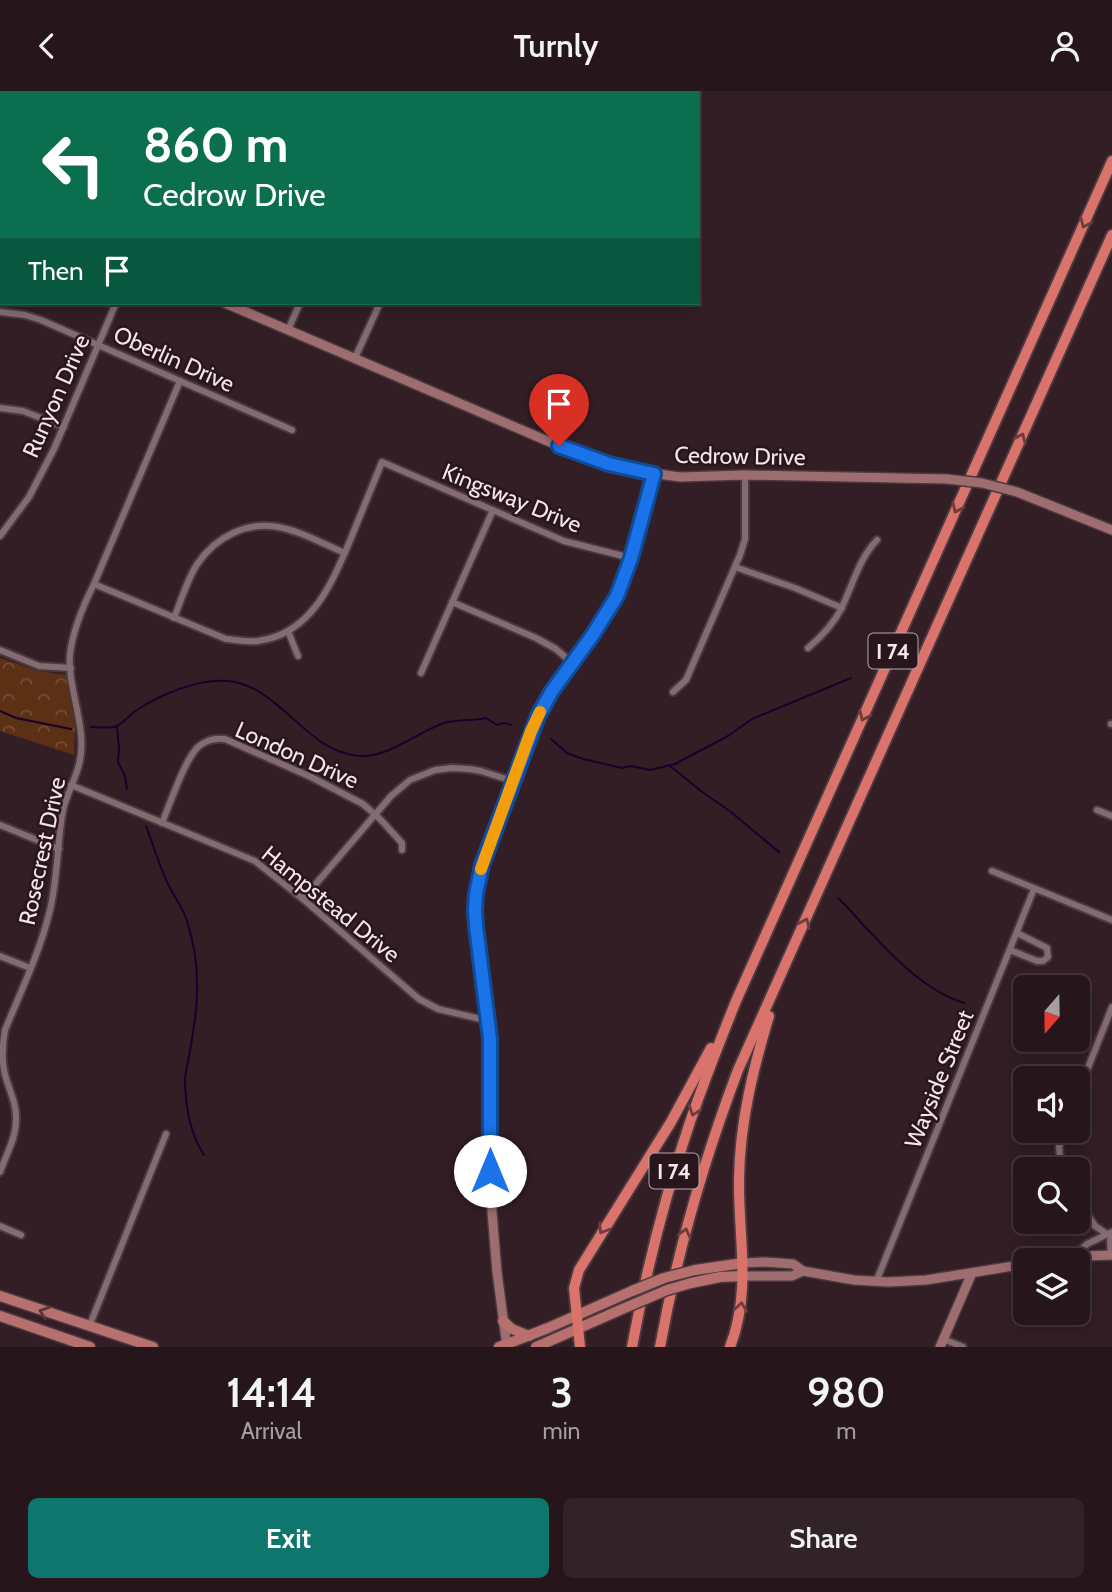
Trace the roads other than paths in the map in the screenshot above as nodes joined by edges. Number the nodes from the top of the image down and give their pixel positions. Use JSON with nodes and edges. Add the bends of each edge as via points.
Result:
{"nodes":[{"id":1,"x":1112,"y":161,"type":"edge"},
{"id":2,"x":1112,"y":235,"type":"edge"},
{"id":3,"x":115,"y":305,"type":"edge"},
{"id":4,"x":230,"y":305,"type":"edge"},
{"id":5,"x":299,"y":305,"type":"edge"},
{"id":6,"x":379,"y":305,"type":"edge"},
{"id":7,"x":0,"y":312,"type":"edge"},
{"id":8,"x":288,"y":330,"type":"junction"},
{"id":9,"x":98,"y":345,"type":"junction"},
{"id":10,"x":355,"y":358,"type":"junction"},
{"id":11,"x":180,"y":381,"type":"junction"},
{"id":12,"x":0,"y":408,"type":"edge"},
{"id":13,"x":64,"y":427,"type":"junction"},
{"id":14,"x":292,"y":430,"type":"dead end"},
{"id":15,"x":654,"y":474,"type":"junction"},
{"id":16,"x":745,"y":475,"type":"junction"},
{"id":17,"x":492,"y":510,"type":"junction"},
{"id":18,"x":1112,"y":530,"type":"edge"},
{"id":19,"x":0,"y":536,"type":"edge"},
{"id":20,"x":877,"y":540,"type":"dead end"},
{"id":21,"x":345,"y":553,"type":"junction"},
{"id":22,"x":631,"y":558,"type":"junction"},
{"id":23,"x":735,"y":567,"type":"junction"},
{"id":24,"x":94,"y":584,"type":"junction"},
{"id":25,"x":452,"y":602,"type":"junction"},
{"id":26,"x":842,"y":608,"type":"junction"},
{"id":27,"x":174,"y":618,"type":"junction"},
{"id":28,"x":288,"y":631,"type":"junction"},
{"id":29,"x":808,"y":648,"type":"dead end"},
{"id":30,"x":0,"y":650,"type":"edge"},
{"id":31,"x":298,"y":656,"type":"dead end"},
{"id":32,"x":572,"y":663,"type":"junction"},
{"id":33,"x":71,"y":668,"type":"junction"},
{"id":34,"x":421,"y":673,"type":"dead end"},
{"id":35,"x":673,"y":692,"type":"dead end"},
{"id":36,"x":513,"y":782,"type":"junction"},
{"id":37,"x":71,"y":785,"type":"junction"},
{"id":38,"x":1097,"y":810,"type":"dead end"},
{"id":39,"x":375,"y":815,"type":"junction"},
{"id":40,"x":1112,"y":816,"type":"edge"},
{"id":41,"x":162,"y":823,"type":"junction"},
{"id":42,"x":0,"y":825,"type":"edge"},
{"id":43,"x":59,"y":849,"type":"junction"},
{"id":44,"x":402,"y":851,"type":"dead end"},
{"id":45,"x":992,"y":871,"type":"dead end"},
{"id":46,"x":1034,"y":888,"type":"junction"},
{"id":47,"x":303,"y":899,"type":"junction"},
{"id":48,"x":1112,"y":920,"type":"edge"},
{"id":49,"x":1017,"y":933,"type":"junction"},
{"id":50,"x":1010,"y":950,"type":"junction"},
{"id":51,"x":0,"y":955,"type":"edge"},
{"id":52,"x":30,"y":968,"type":"junction"},
{"id":53,"x":777,"y":985,"type":"junction"},
{"id":54,"x":736,"y":1001,"type":"junction"},
{"id":55,"x":1112,"y":1007,"type":"edge"},
{"id":56,"x":489,"y":1021,"type":"junction"},
{"id":57,"x":1089,"y":1066,"type":"edge"},
{"id":58,"x":166,"y":1134,"type":"dead end"},
{"id":59,"x":0,"y":1172,"type":"edge"},
{"id":60,"x":1090,"y":1218,"type":"edge"},
{"id":61,"x":0,"y":1226,"type":"edge"},
{"id":62,"x":1095,"y":1226,"type":"junction"},
{"id":63,"x":1110,"y":1233,"type":"edge"},
{"id":64,"x":21,"y":1234,"type":"dead end"},
{"id":65,"x":1092,"y":1241,"type":"junction"},
{"id":66,"x":1083,"y":1248,"type":"edge"},
{"id":67,"x":1111,"y":1255,"type":"edge"},
{"id":68,"x":1090,"y":1257,"type":"edge"},
{"id":69,"x":743,"y":1263,"type":"junction"},
{"id":70,"x":1013,"y":1266,"type":"edge"},
{"id":71,"x":803,"y":1271,"type":"junction"},
{"id":72,"x":972,"y":1273,"type":"junction"},
{"id":73,"x":743,"y":1276,"type":"junction"},
{"id":74,"x":876,"y":1282,"type":"junction"},
{"id":75,"x":0,"y":1296,"type":"edge"},
{"id":76,"x":576,"y":1315,"type":"junction"},
{"id":77,"x":0,"y":1316,"type":"edge"},
{"id":78,"x":503,"y":1321,"type":"junction"},
{"id":79,"x":89,"y":1327,"type":"junction"},
{"id":80,"x":577,"y":1328,"type":"junction"},
{"id":81,"x":529,"y":1336,"type":"junction"},
{"id":82,"x":942,"y":1343,"type":"edge"},
{"id":83,"x":504,"y":1346,"type":"edge"},
{"id":84,"x":90,"y":1347,"type":"edge"},
{"id":85,"x":153,"y":1347,"type":"edge"},
{"id":86,"x":536,"y":1347,"type":"edge"},
{"id":87,"x":580,"y":1347,"type":"edge"},
{"id":88,"x":632,"y":1347,"type":"edge"},
{"id":89,"x":660,"y":1347,"type":"edge"},
{"id":90,"x":730,"y":1347,"type":"edge"},
{"id":91,"x":962,"y":1347,"type":"edge"}],
"edges":[{"from":1,"to":54,"type":"highway","number":"I 74","one_way":true},
{"from":53,"to":2,"type":"highway","number":"I 74","one_way":true},
{"from":3,"to":9,"type":"street","name":"Runyon Drive"},
{"from":4,"to":8,"type":"street","name":"Cedrow Drive"},
{"from":5,"to":8,"type":"street"},
{"from":6,"to":10,"type":"street"},
{"from":7,"to":9,"type":"street","name":"Oberlin Drive","via":[[41,320]]},
{"from":8,"to":10,"type":"street","name":"Cedrow Drive"},
{"from":9,"to":11,"type":"street","name":"Oberlin Drive"},
{"from":9,"to":13,"type":"street","name":"Runyon Drive"},
{"from":10,"to":15,"type":"street","name":"Cedrow Drive","via":[[589,457]]},
{"from":11,"to":14,"type":"street","name":"Oberlin Drive"},
{"from":11,"to":24,"type":"street","name":"Rosecrest Drive"},
{"from":12,"to":13,"type":"street","via":[[23,411]]},
{"from":13,"to":19,"type":"street","name":"Runyon Drive","via":[[29,497]]},
{"from":15,"to":16,"type":"street","name":"Cedrow Drive"},
{"from":15,"to":22,"type":"street"},
{"from":16,"to":18,"type":"street","name":"Cedrow Drive","bridge":true,"via":[[982,483]]},
{"from":16,"to":23,"type":"street","via":[[744,539]]},
{"from":17,"to":21,"type":"street","name":"Kingsway Drive","via":[[382,462]]},
{"from":17,"to":22,"type":"street","name":"Kingsway Drive","via":[[564,541]]},
{"from":17,"to":25,"type":"street"},
{"from":20,"to":26,"type":"street","via":[[864,557]]},
{"from":21,"to":27,"type":"street","via":[[281,527],[239,530],[223,538],[197,564]]},
{"from":21,"to":28,"type":"street","via":[[322,599]]},
{"from":22,"to":32,"type":"street","via":[[609,611]]},
{"from":23,"to":26,"type":"street"},
{"from":23,"to":35,"type":"street","via":[[686,680]]},
{"from":24,"to":27,"type":"street"},
{"from":24,"to":33,"type":"street","name":"Rosecrest Drive","via":[[76,628]]},
{"from":25,"to":32,"type":"street","via":[[536,638]]},
{"from":25,"to":34,"type":"street"},
{"from":26,"to":29,"type":"street"},
{"from":27,"to":28,"type":"street","via":[[226,639],[260,641]]},
{"from":28,"to":31,"type":"street"},
{"from":30,"to":33,"type":"street","via":[[39,666]]},
{"from":32,"to":36,"type":"street","via":[[538,716]]},
{"from":33,"to":37,"type":"street","name":"Rosecrest Drive","via":[[81,741]]},
{"from":36,"to":39,"type":"street","via":[[469,769],[435,770],[402,786]]},
{"from":36,"to":56,"type":"street","via":[[476,894]]},
{"from":37,"to":41,"type":"street","name":"Hampstead Drive"},
{"from":37,"to":43,"type":"street","name":"Rosecrest Drive"},
{"from":38,"to":40,"type":"street"},
{"from":39,"to":41,"type":"street","name":"London Drive","via":[[311,777],[218,739],[193,753]]},
{"from":39,"to":44,"type":"street","name":"London Drive","via":[[402,843]]},
{"from":39,"to":47,"type":"street"},
{"from":41,"to":47,"type":"street","name":"Hampstead Drive","via":[[255,862]]},
{"from":42,"to":43,"type":"street"},
{"from":43,"to":52,"type":"street","name":"Rosecrest Drive","via":[[50,910]]},
{"from":45,"to":46,"type":"street"},
{"from":46,"to":48,"type":"street"},
{"from":46,"to":49,"type":"street","name":"Wayside Street"},
{"from":47,"to":56,"type":"street","name":"Hampstead Drive","via":[[419,999],[438,1009]]},
{"from":49,"to":50,"type":"street","name":"Wayside Street"},
{"from":49,"to":50,"type":"street","via":[[1047,948],[1048,957],[1037,961]]},
{"from":50,"to":74,"type":"street","name":"Wayside Street"},
{"from":51,"to":52,"type":"street"},
{"from":52,"to":59,"type":"street","name":"Rosecrest Drive","via":[[2,1045],[2,1063],[17,1118]]},
{"from":53,"to":69,"type":"highway","via":[[742,1130]]},
{"from":89,"to":53,"type":"highway","number":"I 74","one_way":true,"via":[[681,1246],[707,1157],[738,1070]]},
{"from":54,"to":76,"type":"highway","one_way":true,"via":[[681,1104],[579,1270],[574,1288]]},
{"from":54,"to":88,"type":"highway","number":"I 74","one_way":true,"via":[[672,1179]]},
{"from":55,"to":57,"type":"street"},
{"from":56,"to":78,"type":"street","via":[[492,1212]]},
{"from":58,"to":79,"type":"street"},
{"from":60,"to":62,"type":"street"},
{"from":61,"to":64,"type":"street"},
{"from":62,"to":63,"type":"street"},
{"from":62,"to":65,"type":"street"},
{"from":63,"to":65,"type":"street"},
{"from":63,"to":67,"type":"street"},
{"from":65,"to":66,"type":"street"},
{"from":67,"to":68,"type":"street"},
{"from":69,"to":71,"type":"street","via":[[793,1264]]},
{"from":69,"to":73,"type":"highway"},
{"from":69,"to":76,"type":"main road","bridge":true,"via":[[664,1278]]},
{"from":70,"to":72,"type":"street"},
{"from":71,"to":73,"type":"street","via":[[792,1276]]},
{"from":71,"to":74,"type":"street"},
{"from":72,"to":74,"type":"street"},
{"from":72,"to":82,"type":"street"},
{"from":73,"to":80,"type":"main road","bridge":true,"via":[[667,1290]]},
{"from":90,"to":73,"type":"highway","one_way":true,"via":[[740,1317]]},
{"from":79,"to":75,"type":"main road","one_way":true},
{"from":76,"to":80,"type":"highway"},
{"from":76,"to":81,"type":"main road"},
{"from":77,"to":84,"type":"main road"},
{"from":78,"to":81,"type":"main road"},
{"from":78,"to":83,"type":"street"},
{"from":79,"to":85,"type":"main road"},
{"from":80,"to":86,"type":"main road"},
{"from":80,"to":87,"type":"highway"},
{"from":81,"to":83,"type":"main road"},
{"from":82,"to":91,"type":"street"}]}
